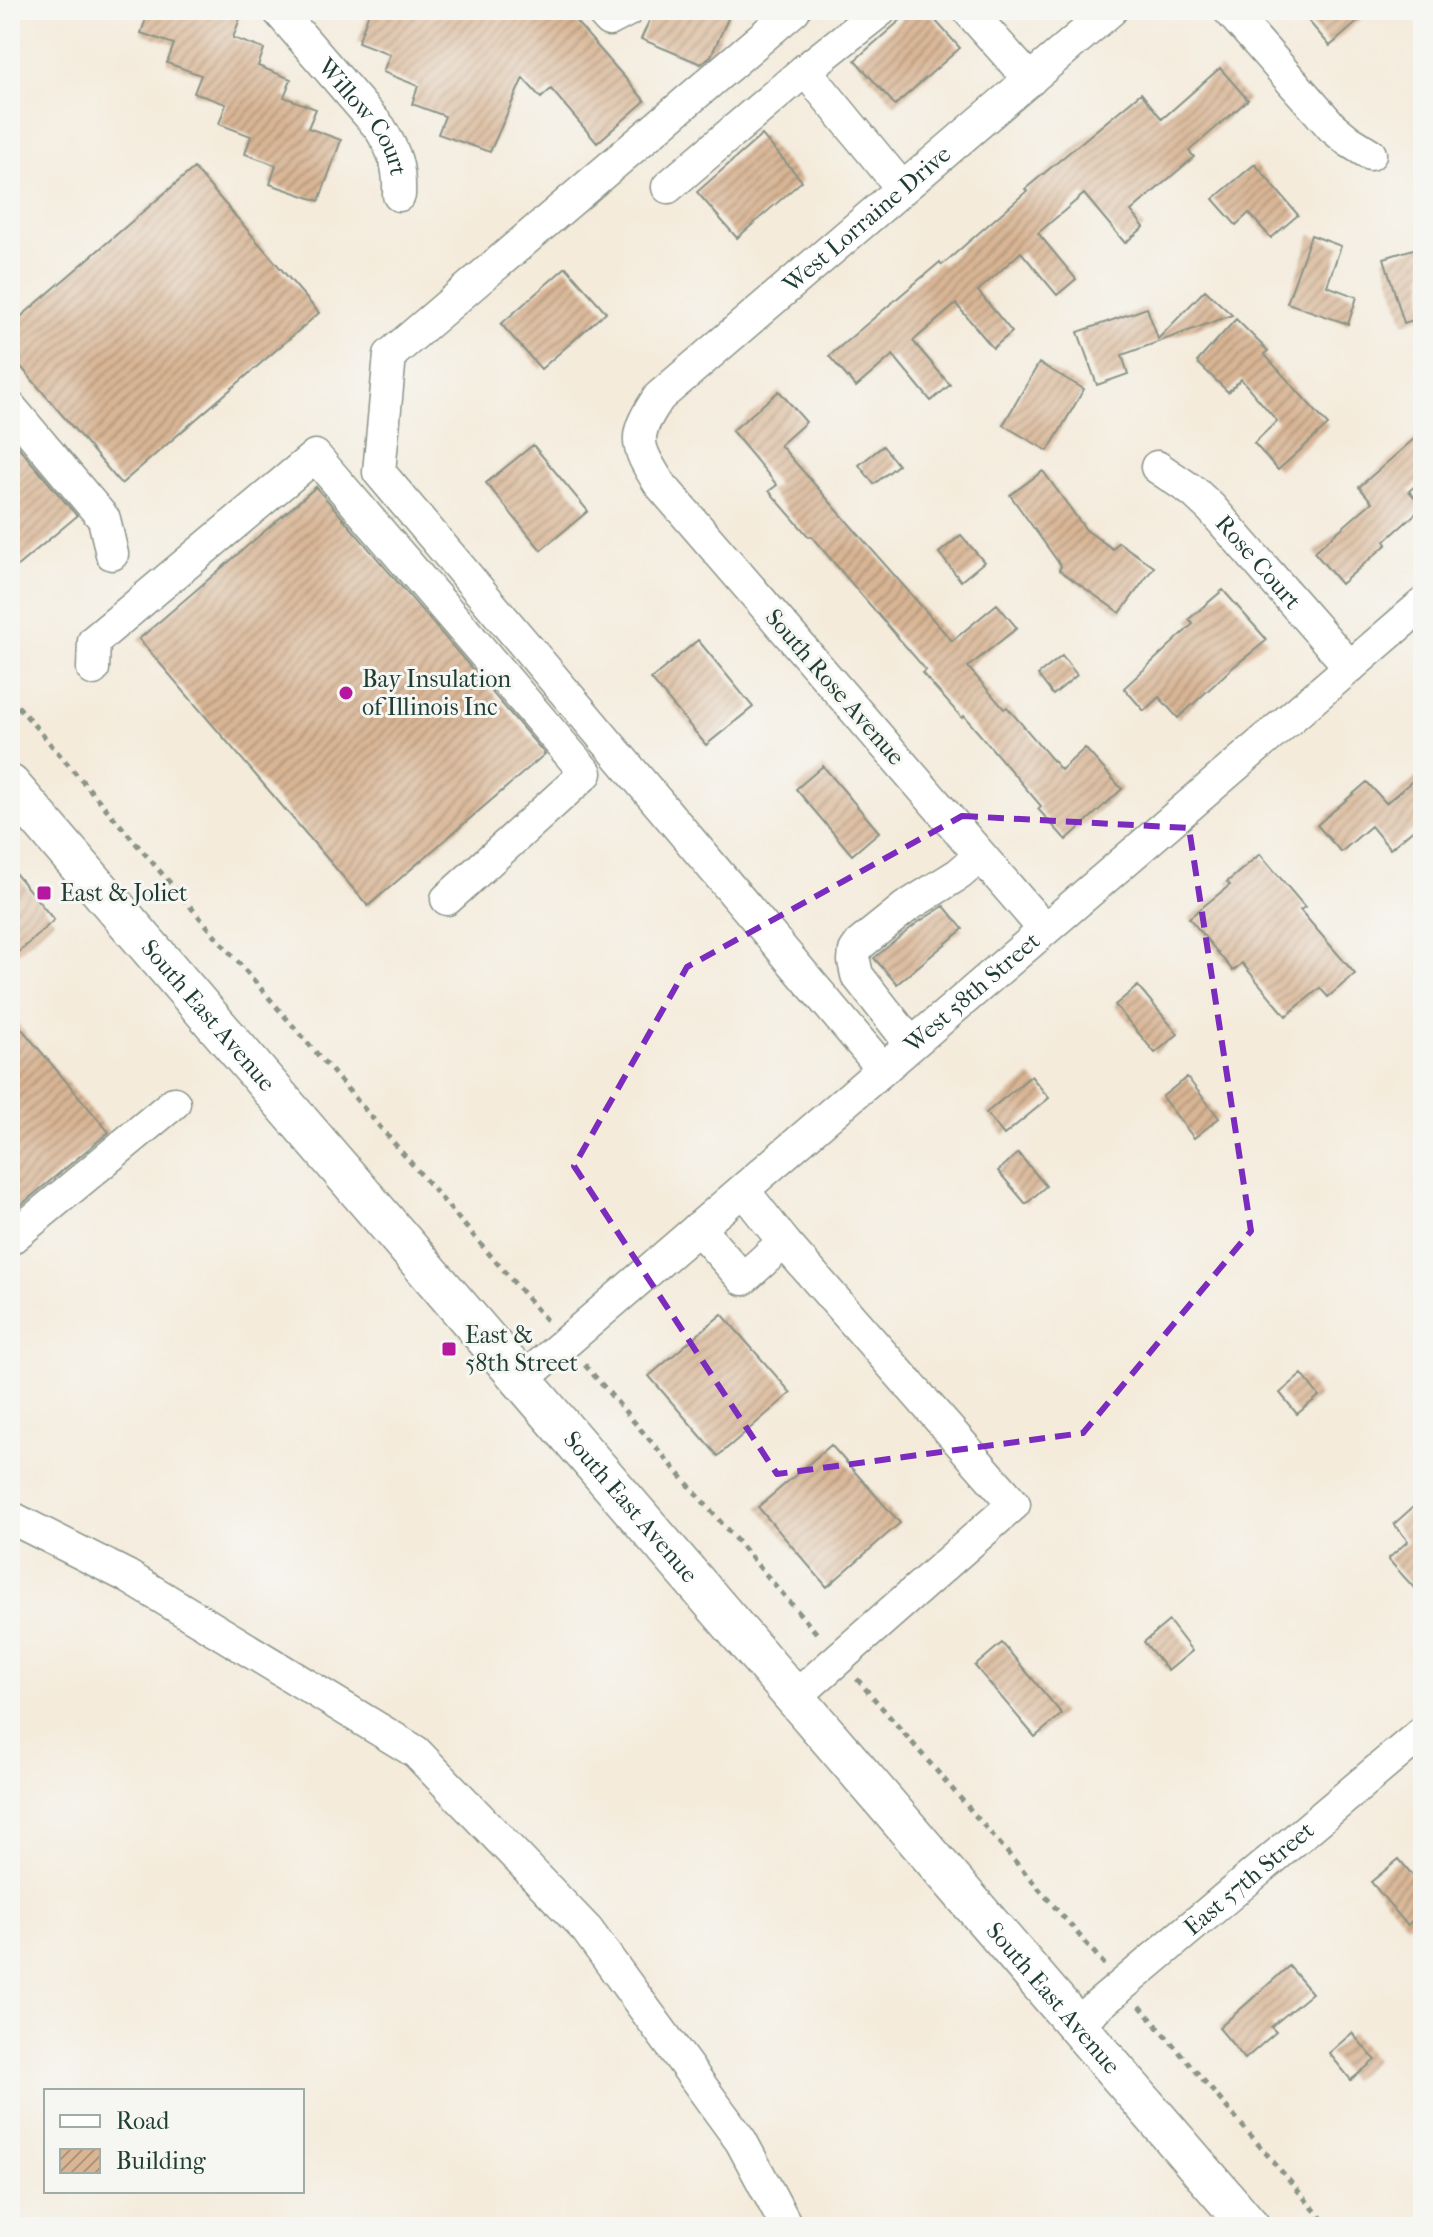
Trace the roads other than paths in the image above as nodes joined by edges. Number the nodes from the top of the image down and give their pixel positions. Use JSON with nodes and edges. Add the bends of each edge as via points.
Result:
{"nodes":[{"id":1,"x":278,"y":10,"type":"edge"},
{"id":2,"x":794,"y":10,"type":"edge"},
{"id":3,"x":881,"y":10,"type":"edge"},
{"id":4,"x":968,"y":10,"type":"edge"},
{"id":5,"x":1111,"y":10,"type":"edge"},
{"id":6,"x":1229,"y":10,"type":"edge"},
{"id":7,"x":805,"y":70,"type":"junction"},
{"id":8,"x":1030,"y":80,"type":"junction"},
{"id":9,"x":1370,"y":154,"type":"dead end"},
{"id":10,"x":668,"y":187,"type":"dead end"},
{"id":11,"x":902,"y":188,"type":"junction"},
{"id":12,"x":399,"y":195,"type":"dead end"},
{"id":13,"x":10,"y":407,"type":"edge"},
{"id":14,"x":638,"y":438,"type":"joint"},
{"id":15,"x":1157,"y":467,"type":"dead end"},
{"id":16,"x":112,"y":554,"type":"dead end"},
{"id":17,"x":1423,"y":604,"type":"edge"},
{"id":18,"x":1350,"y":667,"type":"junction"},
{"id":19,"x":93,"y":669,"type":"dead end"},
{"id":20,"x":10,"y":785,"type":"edge"},
{"id":21,"x":980,"y":856,"type":"junction"},
{"id":22,"x":447,"y":899,"type":"dead end"},
{"id":23,"x":1044,"y":929,"type":"junction"},
{"id":24,"x":911,"y":1044,"type":"junction"},
{"id":25,"x":883,"y":1069,"type":"junction"},
{"id":26,"x":174,"y":1103,"type":"dead end"},
{"id":27,"x":743,"y":1190,"type":"junction"},
{"id":28,"x":698,"y":1228,"type":"junction"},
{"id":29,"x":10,"y":1239,"type":"edge"},
{"id":30,"x":784,"y":1242,"type":"junction"},
{"id":31,"x":522,"y":1380,"type":"junction"},
{"id":32,"x":10,"y":1517,"type":"edge"},
{"id":33,"x":795,"y":1697,"type":"junction"},
{"id":34,"x":1423,"y":1732,"type":"edge"},
{"id":35,"x":1076,"y":2024,"type":"junction"},
{"id":36,"x":787,"y":2227,"type":"edge"},
{"id":37,"x":1250,"y":2227,"type":"edge"}],
"edges":[{"from":1,"to":12,"type":"street","name":"Willow Court","via":[[380,128],[400,169]]},
{"from":2,"to":25,"type":"street","via":[[390,355],[379,472]]},
{"from":3,"to":7,"type":"street"},
{"from":4,"to":8,"type":"street"},
{"from":5,"to":8,"type":"street","name":"West Lorraine Drive"},
{"from":6,"to":9,"type":"street","via":[[1332,127]]},
{"from":7,"to":10,"type":"street"},
{"from":7,"to":11,"type":"street"},
{"from":8,"to":11,"type":"street","name":"West Lorraine Drive"},
{"from":11,"to":14,"type":"street","name":"West Lorraine Drive","via":[[659,397]]},
{"from":13,"to":16,"type":"street","via":[[104,519]]},
{"from":14,"to":21,"type":"street","name":"South Rose Avenue","via":[[659,483]]},
{"from":15,"to":18,"type":"street","name":"Rose Court","via":[[1211,508]]},
{"from":17,"to":18,"type":"street","name":"West 58th Street"},
{"from":18,"to":23,"type":"street","name":"West 58th Street"},
{"from":19,"to":22,"type":"street","via":[[94,641],[315,456],[586,773]]},
{"from":20,"to":31,"type":"main road","name":"South East Avenue"},
{"from":21,"to":23,"type":"street","name":"South Rose Avenue"},
{"from":21,"to":24,"type":"street","via":[[906,907],[855,951],[857,975]]},
{"from":23,"to":24,"type":"street","name":"West 58th Street"},
{"from":24,"to":25,"type":"street","name":"West 58th Street"},
{"from":25,"to":27,"type":"street","name":"West 58th Street"},
{"from":26,"to":29,"type":"street"},
{"from":27,"to":28,"type":"street","name":"West 58th Street"},
{"from":27,"to":30,"type":"street"},
{"from":28,"to":30,"type":"street","via":[[743,1279]]},
{"from":28,"to":31,"type":"street","name":"West 58th Street"},
{"from":30,"to":33,"type":"street","via":[[1014,1504]]},
{"from":31,"to":33,"type":"main road","name":"South East Avenue"},
{"from":32,"to":36,"type":"street","via":[[127,1576],[416,1752],[587,1930],[741,2141]]},
{"from":33,"to":35,"type":"main road","name":"South East Avenue"},
{"from":34,"to":35,"type":"street","name":"East 57th Street"},
{"from":35,"to":37,"type":"main road","name":"South East Avenue"}]}
